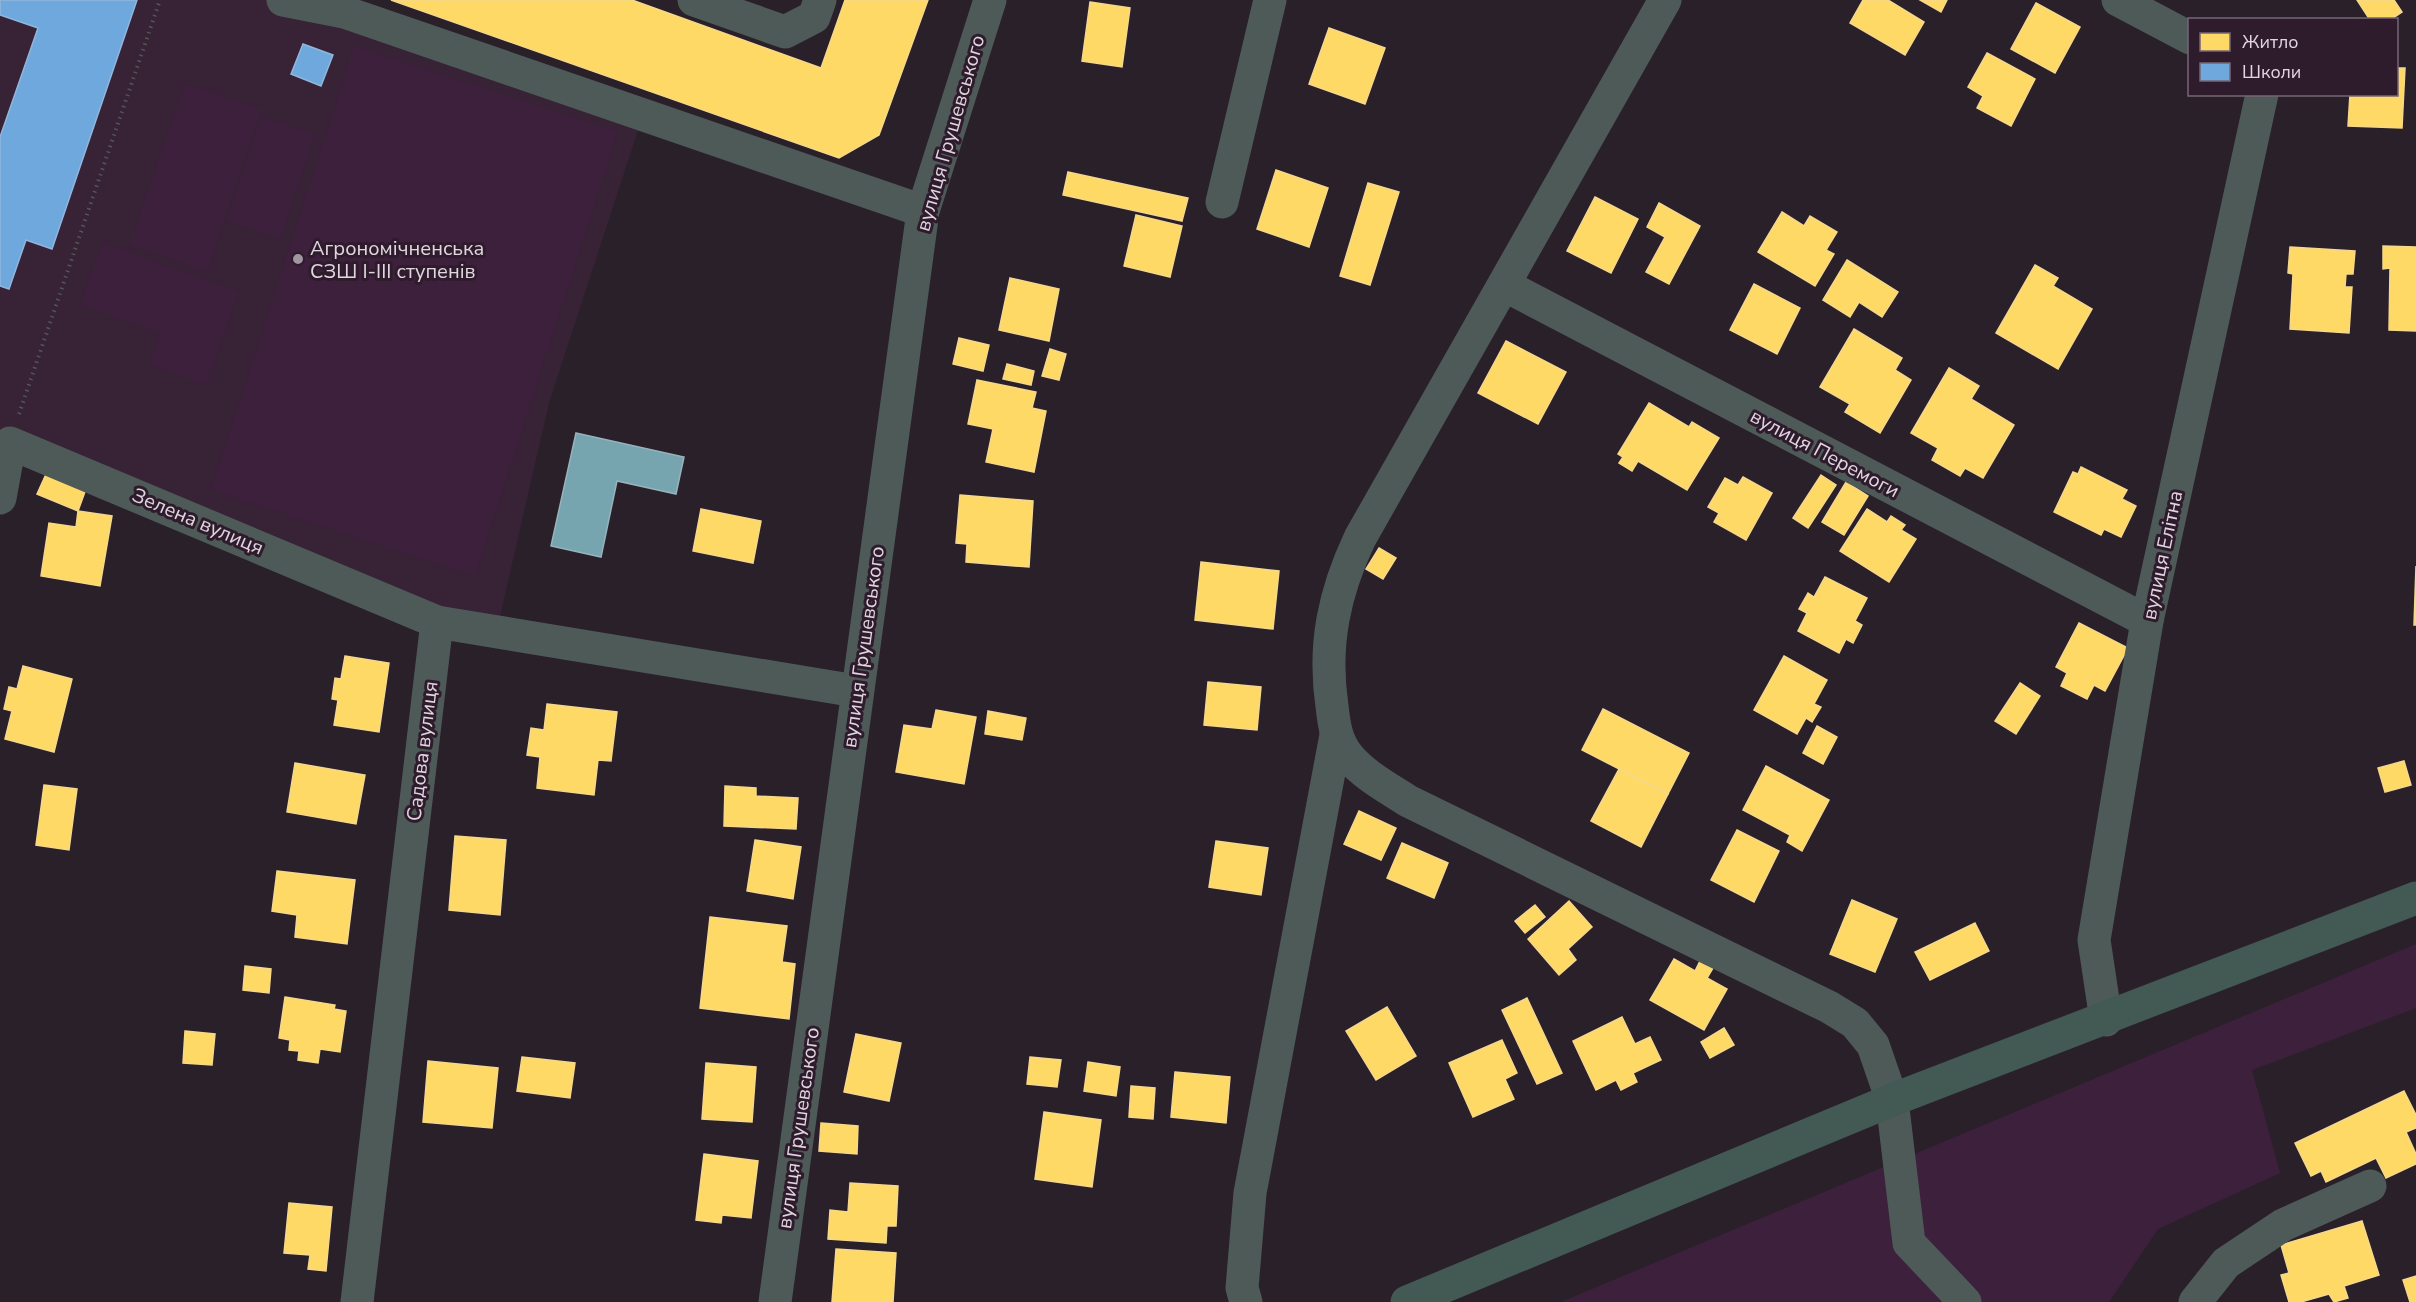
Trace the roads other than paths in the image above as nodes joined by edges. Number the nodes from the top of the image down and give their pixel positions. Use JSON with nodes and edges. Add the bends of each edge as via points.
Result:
{"nodes":[{"id":1,"x":283,"y":0,"type":"edge"},
{"id":2,"x":694,"y":0,"type":"edge"},
{"id":3,"x":820,"y":0,"type":"edge"},
{"id":4,"x":990,"y":0,"type":"edge"},
{"id":5,"x":1270,"y":0,"type":"edge"},
{"id":6,"x":1665,"y":0,"type":"edge"},
{"id":7,"x":2118,"y":0,"type":"edge"},
{"id":8,"x":346,"y":6,"type":"edge"},
{"id":9,"x":2188,"y":38,"type":"edge"},
{"id":10,"x":2262,"y":96,"type":"edge"},
{"id":11,"x":1222,"y":202,"type":"dead end"},
{"id":12,"x":923,"y":212,"type":"junction"},
{"id":13,"x":1504,"y":285,"type":"junction"},
{"id":14,"x":0,"y":498,"type":"edge"},
{"id":15,"x":2147,"y":621,"type":"junction"},
{"id":16,"x":438,"y":622,"type":"junction"},
{"id":17,"x":856,"y":691,"type":"junction"},
{"id":18,"x":1336,"y":735,"type":"junction"},
{"id":19,"x":2416,"y":898,"type":"edge"},
{"id":20,"x":2106,"y":1020,"type":"junction"},
{"id":21,"x":1892,"y":1100,"type":"junction"},
{"id":22,"x":2370,"y":1186,"type":"dead end"},
{"id":23,"x":357,"y":1302,"type":"edge"},
{"id":24,"x":775,"y":1302,"type":"edge"},
{"id":25,"x":1246,"y":1302,"type":"edge"},
{"id":26,"x":1407,"y":1302,"type":"edge"},
{"id":27,"x":1965,"y":1302,"type":"edge"},
{"id":28,"x":2194,"y":1302,"type":"edge"}],
"edges":[{"from":1,"to":8,"type":"street"},
{"from":2,"to":3,"type":"street","via":[[785,32],[814,16]]},
{"from":4,"to":12,"type":"street","name":"вулиця Грушевського"},
{"from":5,"to":11,"type":"street"},
{"from":6,"to":13,"type":"street"},
{"from":7,"to":9,"type":"street"},
{"from":8,"to":12,"type":"street"},
{"from":10,"to":15,"type":"street","name":"вулиця Елітна"},
{"from":12,"to":17,"type":"street","name":"вулиця Грушевського"},
{"from":13,"to":15,"type":"street","name":"вулиця Перемоги"},
{"from":13,"to":18,"type":"street","via":[[1346,568],[1335,601],[1327,672]]},
{"from":14,"to":16,"type":"street","name":"Зелена вулиця","via":[[10,443]]},
{"from":15,"to":20,"type":"street","name":"вулиця Елітна","via":[[2094,940]]},
{"from":16,"to":17,"type":"street"},
{"from":16,"to":23,"type":"street","name":"Садова вулиця"},
{"from":17,"to":24,"type":"street","name":"вулиця Грушевського"},
{"from":18,"to":21,"type":"street","via":[[1349,757],[1408,801],[1855,1023],[1873,1045]]},
{"from":18,"to":25,"type":"street","via":[[1250,1193],[1242,1288]]},
{"from":19,"to":20,"type":"main road"},
{"from":20,"to":21,"type":"main road"},
{"from":21,"to":26,"type":"main road"},
{"from":21,"to":27,"type":"street","via":[[1909,1243]]},
{"from":22,"to":28,"type":"street","via":[[2283,1225],[2226,1263]]}]}
